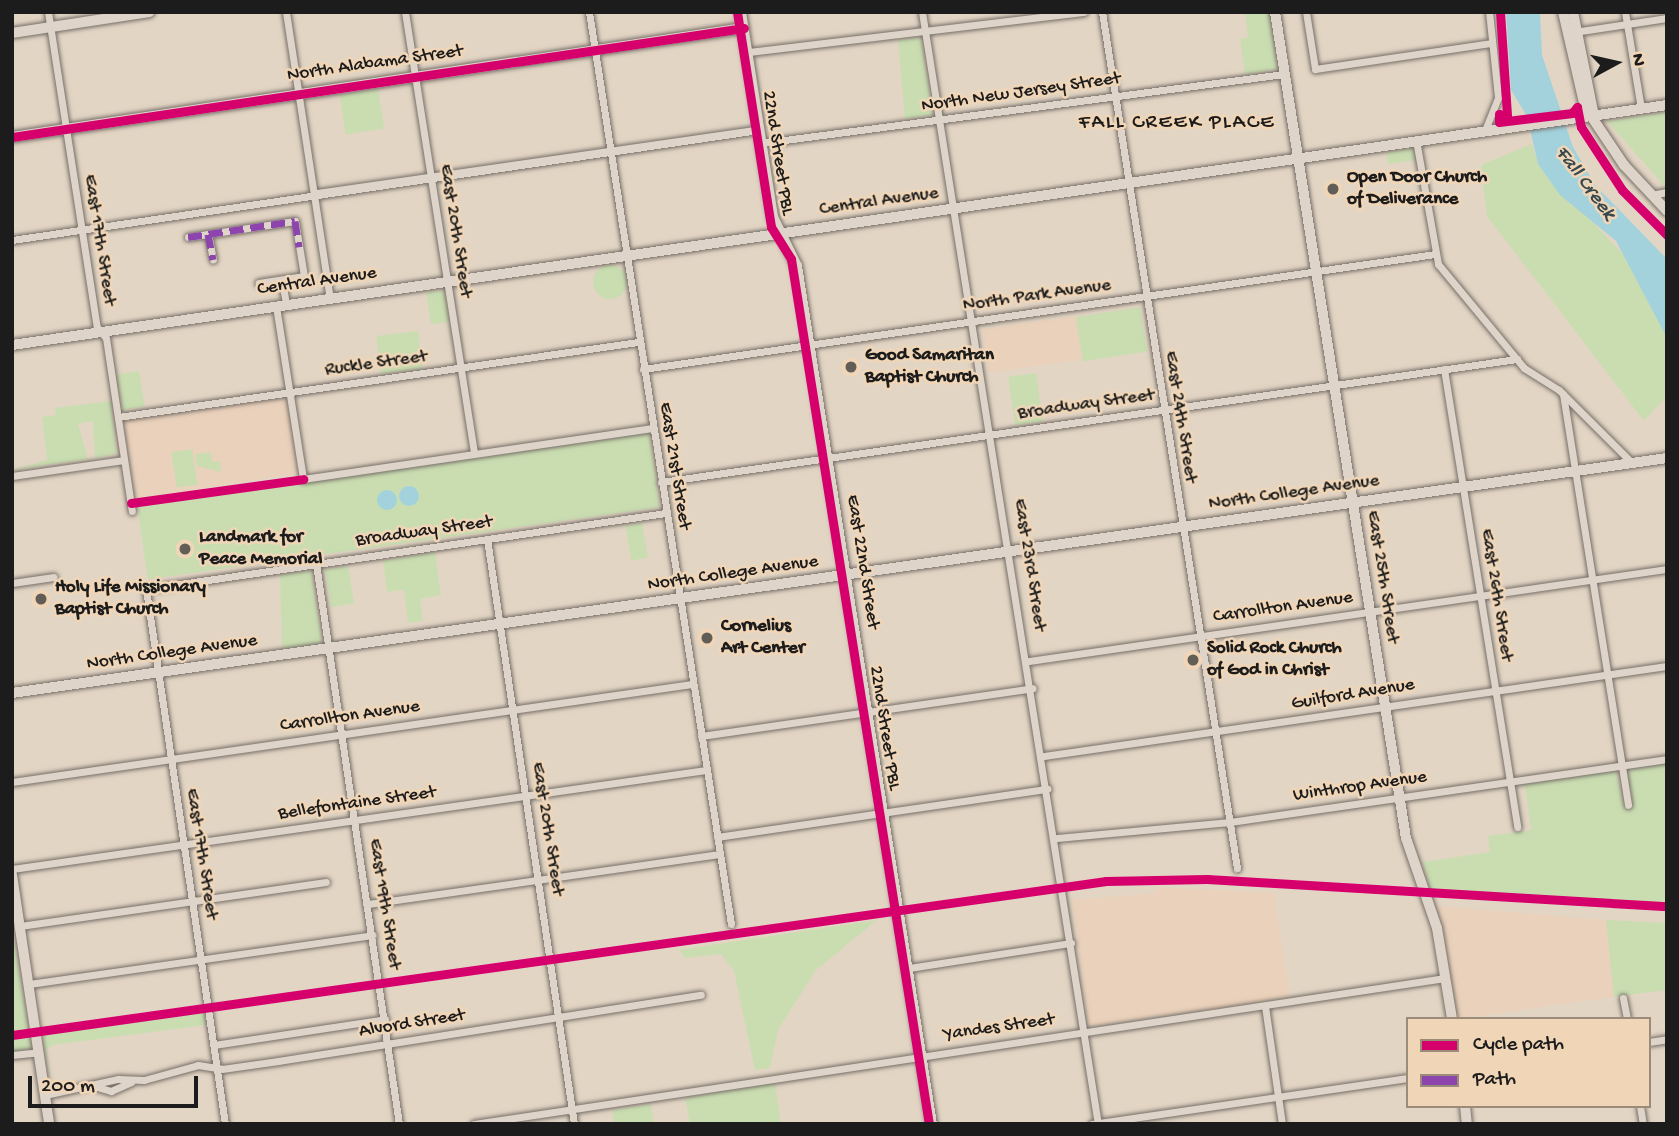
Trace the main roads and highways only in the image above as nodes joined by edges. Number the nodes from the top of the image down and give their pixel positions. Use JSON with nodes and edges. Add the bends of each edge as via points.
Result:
{"nodes":[{"id":1,"x":149,"y":12,"type":"edge"},
{"id":2,"x":741,"y":12,"type":"edge"},
{"id":3,"x":1275,"y":12,"type":"edge"},
{"id":4,"x":1563,"y":12,"type":"edge"},
{"id":5,"x":1573,"y":12,"type":"edge"},
{"id":6,"x":744,"y":28,"type":"junction"},
{"id":7,"x":12,"y":33,"type":"edge"},
{"id":8,"x":1571,"y":33,"type":"junction"},
{"id":9,"x":1667,"y":105,"type":"edge"},
{"id":10,"x":1594,"y":116,"type":"junction"},
{"id":11,"x":12,"y":137,"type":"edge"},
{"id":12,"x":1298,"y":158,"type":"junction"},
{"id":13,"x":1667,"y":211,"type":"edge"},
{"id":14,"x":782,"y":234,"type":"junction"},
{"id":15,"x":12,"y":345,"type":"edge"},
{"id":16,"x":1667,"y":458,"type":"edge"},
{"id":17,"x":1353,"y":502,"type":"junction"},
{"id":18,"x":846,"y":576,"type":"junction"},
{"id":19,"x":12,"y":693,"type":"edge"},
{"id":20,"x":12,"y":875,"type":"edge"},
{"id":21,"x":1451,"y":1017,"type":"edge"},
{"id":22,"x":49,"y":1124,"type":"edge"},
{"id":23,"x":932,"y":1124,"type":"edge"}],
"edges":[{"from":1,"to":7,"type":"main road"},
{"from":2,"to":6,"type":"main road","name":"East 22nd Street"},
{"from":3,"to":12,"type":"main road","name":"East 25th Street"},
{"from":4,"to":8,"type":"main road"},
{"from":5,"to":8,"type":"main road"},
{"from":6,"to":11,"type":"main road","name":"North Alabama Street"},
{"from":6,"to":14,"type":"main road","name":"East 22nd Street","via":[[757,130]]},
{"from":8,"to":10,"type":"main road"},
{"from":9,"to":10,"type":"main road","name":"Central Avenue"},
{"from":10,"to":12,"type":"main road","name":"Central Avenue"},
{"from":10,"to":13,"type":"main road","via":[[1650,195]]},
{"from":12,"to":14,"type":"main road","name":"Central Avenue"},
{"from":12,"to":17,"type":"main road","name":"East 25th Street"},
{"from":14,"to":15,"type":"main road","name":"Central Avenue"},
{"from":14,"to":18,"type":"main road","name":"East 22nd Street","via":[[797,266]]},
{"from":16,"to":17,"type":"main road","name":"North College Avenue"},
{"from":17,"to":18,"type":"main road","name":"North College Avenue"},
{"from":17,"to":21,"type":"main road","name":"East 25th Street","via":[[1400,798]]},
{"from":18,"to":19,"type":"main road","name":"North College Avenue"},
{"from":18,"to":23,"type":"main road","name":"East 22nd Street"},
{"from":20,"to":22,"type":"main road"}]}
